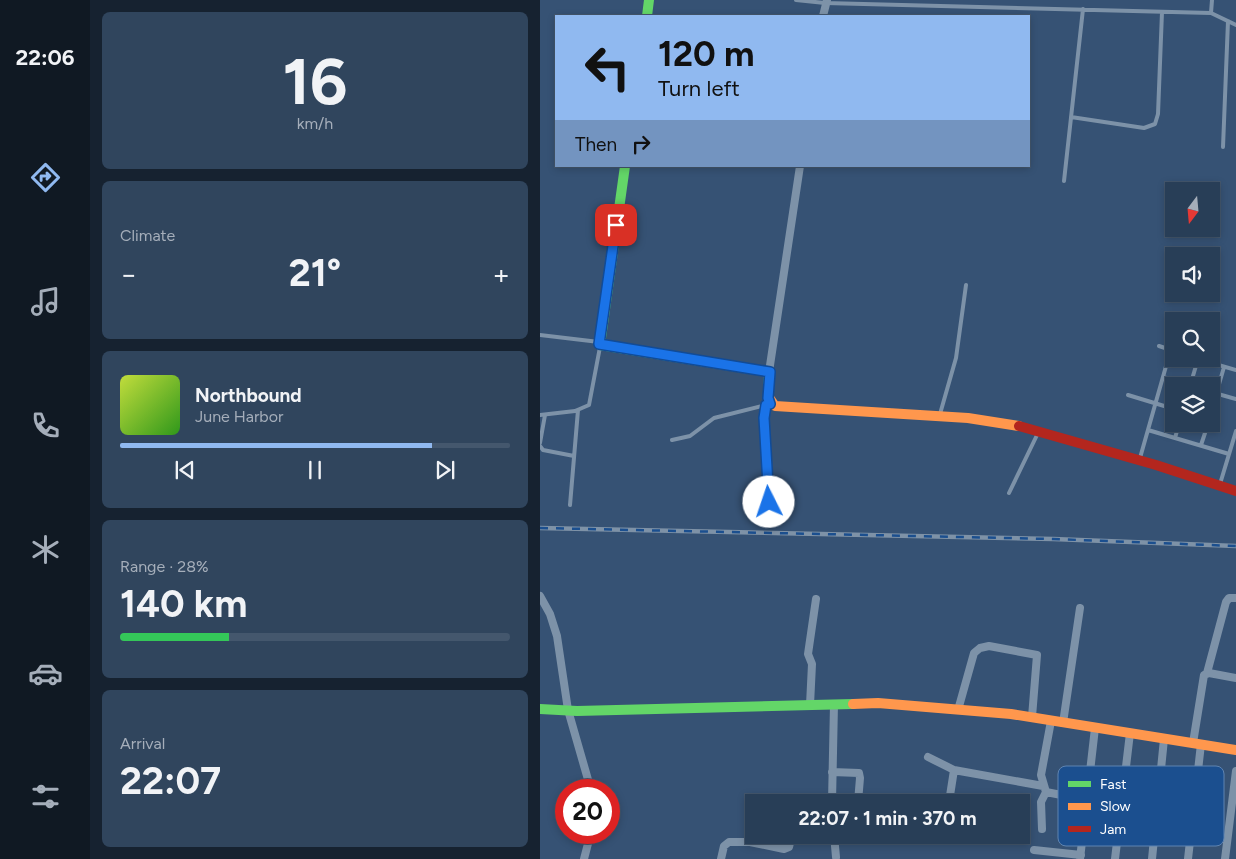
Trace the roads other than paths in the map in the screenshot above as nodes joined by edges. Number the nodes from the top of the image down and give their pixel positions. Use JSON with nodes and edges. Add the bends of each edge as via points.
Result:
{"nodes":[{"id":1,"x":649,"y":0,"type":"edge"},
{"id":2,"x":796,"y":0,"type":"edge"},
{"id":3,"x":1212,"y":0,"type":"edge"},
{"id":4,"x":826,"y":2,"type":"edge"},
{"id":5,"x":1083,"y":9,"type":"junction"},
{"id":6,"x":1162,"y":12,"type":"junction"},
{"id":7,"x":1211,"y":13,"type":"junction"},
{"id":8,"x":647,"y":15,"type":"edge"},
{"id":9,"x":823,"y":15,"type":"edge"},
{"id":10,"x":1228,"y":21,"type":"junction"},
{"id":11,"x":1236,"y":25,"type":"edge"},
{"id":12,"x":1071,"y":117,"type":"junction"},
{"id":13,"x":1223,"y":147,"type":"dead end"},
{"id":14,"x":625,"y":167,"type":"edge"},
{"id":15,"x":800,"y":167,"type":"edge"},
{"id":16,"x":1064,"y":181,"type":"dead end"},
{"id":17,"x":966,"y":285,"type":"dead end"},
{"id":18,"x":540,"y":335,"type":"edge"},
{"id":19,"x":600,"y":343,"type":"junction"},
{"id":20,"x":1159,"y":346,"type":"dead end"},
{"id":21,"x":1165,"y":348,"type":"edge"},
{"id":22,"x":1220,"y":366,"type":"edge"},
{"id":23,"x":1166,"y":367,"type":"edge"},
{"id":24,"x":1224,"y":367,"type":"junction"},
{"id":25,"x":1236,"y":370,"type":"edge"},
{"id":26,"x":770,"y":372,"type":"junction"},
{"id":27,"x":1163,"y":377,"type":"joint"},
{"id":28,"x":1220,"y":382,"type":"edge"},
{"id":29,"x":1220,"y":394,"type":"edge"},
{"id":30,"x":1128,"y":395,"type":"dead end"},
{"id":31,"x":1236,"y":399,"type":"edge"},
{"id":32,"x":768,"y":404,"type":"junction"},
{"id":33,"x":1155,"y":404,"type":"junction"},
{"id":34,"x":1165,"y":407,"type":"edge"},
{"id":35,"x":578,"y":410,"type":"junction"},
{"id":36,"x":542,"y":415,"type":"edge"},
{"id":37,"x":939,"y":416,"type":"junction"},
{"id":38,"x":1148,"y":430,"type":"junction"},
{"id":39,"x":1236,"y":431,"type":"edge"},
{"id":40,"x":1039,"y":432,"type":"junction"},
{"id":41,"x":1177,"y":432,"type":"edge"},
{"id":42,"x":1205,"y":432,"type":"edge"},
{"id":43,"x":1175,"y":438,"type":"junction"},
{"id":44,"x":672,"y":440,"type":"dead end"},
{"id":45,"x":540,"y":444,"type":"edge"},
{"id":46,"x":1201,"y":445,"type":"junction"},
{"id":47,"x":1229,"y":454,"type":"junction"},
{"id":48,"x":574,"y":456,"type":"junction"},
{"id":49,"x":1140,"y":460,"type":"junction"},
{"id":50,"x":1220,"y":484,"type":"junction"},
{"id":51,"x":1236,"y":492,"type":"edge"},
{"id":52,"x":1008,"y":493,"type":"dead end"},
{"id":53,"x":769,"y":502,"type":"dead end"},
{"id":54,"x":570,"y":505,"type":"dead end"},
{"id":55,"x":540,"y":596,"type":"edge"},
{"id":56,"x":1236,"y":598,"type":"edge"},
{"id":57,"x":816,"y":599,"type":"dead end"},
{"id":58,"x":1080,"y":608,"type":"dead end"},
{"id":59,"x":1207,"y":673,"type":"junction"},
{"id":60,"x":1236,"y":678,"type":"edge"},
{"id":61,"x":834,"y":704,"type":"junction"},
{"id":62,"x":810,"y":705,"type":"junction"},
{"id":63,"x":540,"y":709,"type":"edge"},
{"id":64,"x":568,"y":710,"type":"junction"},
{"id":65,"x":958,"y":710,"type":"junction"},
{"id":66,"x":1032,"y":718,"type":"junction"},
{"id":67,"x":1051,"y":720,"type":"junction"},
{"id":68,"x":1063,"y":722,"type":"junction"},
{"id":69,"x":1095,"y":728,"type":"junction"},
{"id":70,"x":1130,"y":733,"type":"junction"},
{"id":71,"x":1164,"y":739,"type":"junction"},
{"id":72,"x":1197,"y":744,"type":"junction"},
{"id":73,"x":1236,"y":750,"type":"edge"},
{"id":74,"x":928,"y":757,"type":"dead end"},
{"id":75,"x":1091,"y":766,"type":"edge"},
{"id":76,"x":1126,"y":766,"type":"edge"},
{"id":77,"x":1161,"y":766,"type":"edge"},
{"id":78,"x":1195,"y":766,"type":"edge"},
{"id":79,"x":954,"y":770,"type":"junction"},
{"id":80,"x":1236,"y":771,"type":"edge"},
{"id":81,"x":832,"y":772,"type":"junction"},
{"id":82,"x":588,"y":779,"type":"edge"},
{"id":83,"x":1044,"y":789,"type":"junction"},
{"id":84,"x":1058,"y":793,"type":"edge"},
{"id":85,"x":832,"y":794,"type":"edge"},
{"id":86,"x":859,"y":794,"type":"edge"},
{"id":87,"x":950,"y":794,"type":"edge"},
{"id":88,"x":1042,"y":829,"type":"dead end"},
{"id":89,"x":745,"y":842,"type":"edge"},
{"id":90,"x":588,"y":844,"type":"edge"},
{"id":91,"x":760,"y":844,"type":"edge"},
{"id":92,"x":790,"y":844,"type":"edge"},
{"id":93,"x":835,"y":844,"type":"edge"},
{"id":94,"x":1116,"y":846,"type":"edge"},
{"id":95,"x":1153,"y":846,"type":"edge"},
{"id":96,"x":1189,"y":846,"type":"edge"},
{"id":97,"x":1034,"y":850,"type":"dead end"},
{"id":98,"x":836,"y":857,"type":"dead end"},
{"id":99,"x":1080,"y":857,"type":"edge"},
{"id":100,"x":584,"y":859,"type":"edge"},
{"id":101,"x":721,"y":859,"type":"edge"},
{"id":102,"x":1115,"y":859,"type":"edge"},
{"id":103,"x":1152,"y":859,"type":"edge"},
{"id":104,"x":1188,"y":859,"type":"edge"},
{"id":105,"x":1225,"y":859,"type":"edge"}],
"edges":[{"from":1,"to":8,"type":"street"},
{"from":2,"to":4,"type":"lane"},
{"from":3,"to":7,"type":"lane"},
{"from":4,"to":5,"type":"lane"},
{"from":4,"to":9,"type":"street"},
{"from":5,"to":6,"type":"lane"},
{"from":5,"to":12,"type":"lane"},
{"from":6,"to":7,"type":"lane"},
{"from":6,"to":12,"type":"lane","via":[[1155,124],[1144,128]]},
{"from":7,"to":10,"type":"lane"},
{"from":10,"to":11,"type":"lane"},
{"from":10,"to":13,"type":"lane"},
{"from":12,"to":16,"type":"lane"},
{"from":14,"to":19,"type":"street"},
{"from":15,"to":26,"type":"street"},
{"from":17,"to":37,"type":"lane","via":[[956,358]]},
{"from":18,"to":19,"type":"lane"},
{"from":19,"to":26,"type":"street"},
{"from":19,"to":35,"type":"lane","via":[[591,400]]},
{"from":20,"to":21,"type":"lane"},
{"from":22,"to":24,"type":"lane"},
{"from":23,"to":27,"type":"lane"},
{"from":24,"to":25,"type":"lane"},
{"from":24,"to":28,"type":"lane"},
{"from":26,"to":32,"type":"street"},
{"from":27,"to":33,"type":"lane"},
{"from":29,"to":31,"type":"lane"},
{"from":30,"to":33,"type":"lane"},
{"from":32,"to":37,"type":"street"},
{"from":32,"to":44,"type":"lane","via":[[714,418],[690,436]]},
{"from":32,"to":53,"type":"lane","via":[[764,426]]},
{"from":33,"to":34,"type":"lane"},
{"from":33,"to":38,"type":"lane"},
{"from":35,"to":36,"type":"lane"},
{"from":35,"to":48,"type":"lane"},
{"from":36,"to":45,"type":"lane"},
{"from":37,"to":40,"type":"street","via":[[1007,423]]},
{"from":38,"to":43,"type":"lane"},
{"from":38,"to":49,"type":"lane"},
{"from":39,"to":47,"type":"lane"},
{"from":40,"to":49,"type":"street"},
{"from":40,"to":52,"type":"lane"},
{"from":41,"to":43,"type":"lane"},
{"from":42,"to":46,"type":"lane"},
{"from":43,"to":46,"type":"lane"},
{"from":45,"to":48,"type":"lane","via":[[543,450]]},
{"from":46,"to":47,"type":"lane"},
{"from":47,"to":50,"type":"lane"},
{"from":48,"to":54,"type":"lane"},
{"from":49,"to":50,"type":"street"},
{"from":50,"to":51,"type":"street"},
{"from":55,"to":64,"type":"street","via":[[557,636]]},
{"from":56,"to":59,"type":"street","via":[[1229,598],[1226,602]]},
{"from":57,"to":62,"type":"street","via":[[808,654],[812,664]]},
{"from":58,"to":68,"type":"street"},
{"from":59,"to":60,"type":"street"},
{"from":59,"to":72,"type":"street","via":[[1204,675]]},
{"from":61,"to":62,"type":"street"},
{"from":61,"to":65,"type":"street","via":[[878,702]]},
{"from":61,"to":81,"type":"street"},
{"from":62,"to":64,"type":"street"},
{"from":63,"to":64,"type":"street"},
{"from":64,"to":82,"type":"street"},
{"from":65,"to":66,"type":"street"},
{"from":65,"to":66,"type":"street","via":[[974,653],[989,646],[1037,654]]},
{"from":66,"to":67,"type":"street"},
{"from":67,"to":68,"type":"street"},
{"from":67,"to":83,"type":"street","via":[[1041,775]]},
{"from":68,"to":69,"type":"street"},
{"from":69,"to":70,"type":"street"},
{"from":69,"to":75,"type":"street"},
{"from":70,"to":71,"type":"street"},
{"from":70,"to":76,"type":"street"},
{"from":71,"to":72,"type":"street"},
{"from":71,"to":77,"type":"street"},
{"from":72,"to":73,"type":"street"},
{"from":72,"to":78,"type":"street"},
{"from":74,"to":79,"type":"street"},
{"from":79,"to":83,"type":"street"},
{"from":79,"to":87,"type":"street"},
{"from":80,"to":105,"type":"street"},
{"from":81,"to":85,"type":"street"},
{"from":81,"to":86,"type":"street","via":[[858,773]]},
{"from":83,"to":84,"type":"street"},
{"from":83,"to":88,"type":"street"},
{"from":89,"to":101,"type":"street","via":[[729,842],[724,846]]},
{"from":90,"to":100,"type":"street"},
{"from":91,"to":92,"type":"street","via":[[784,849]]},
{"from":93,"to":98,"type":"street"},
{"from":94,"to":102,"type":"street"},
{"from":95,"to":103,"type":"street"},
{"from":96,"to":104,"type":"street"},
{"from":97,"to":99,"type":"street"}]}
